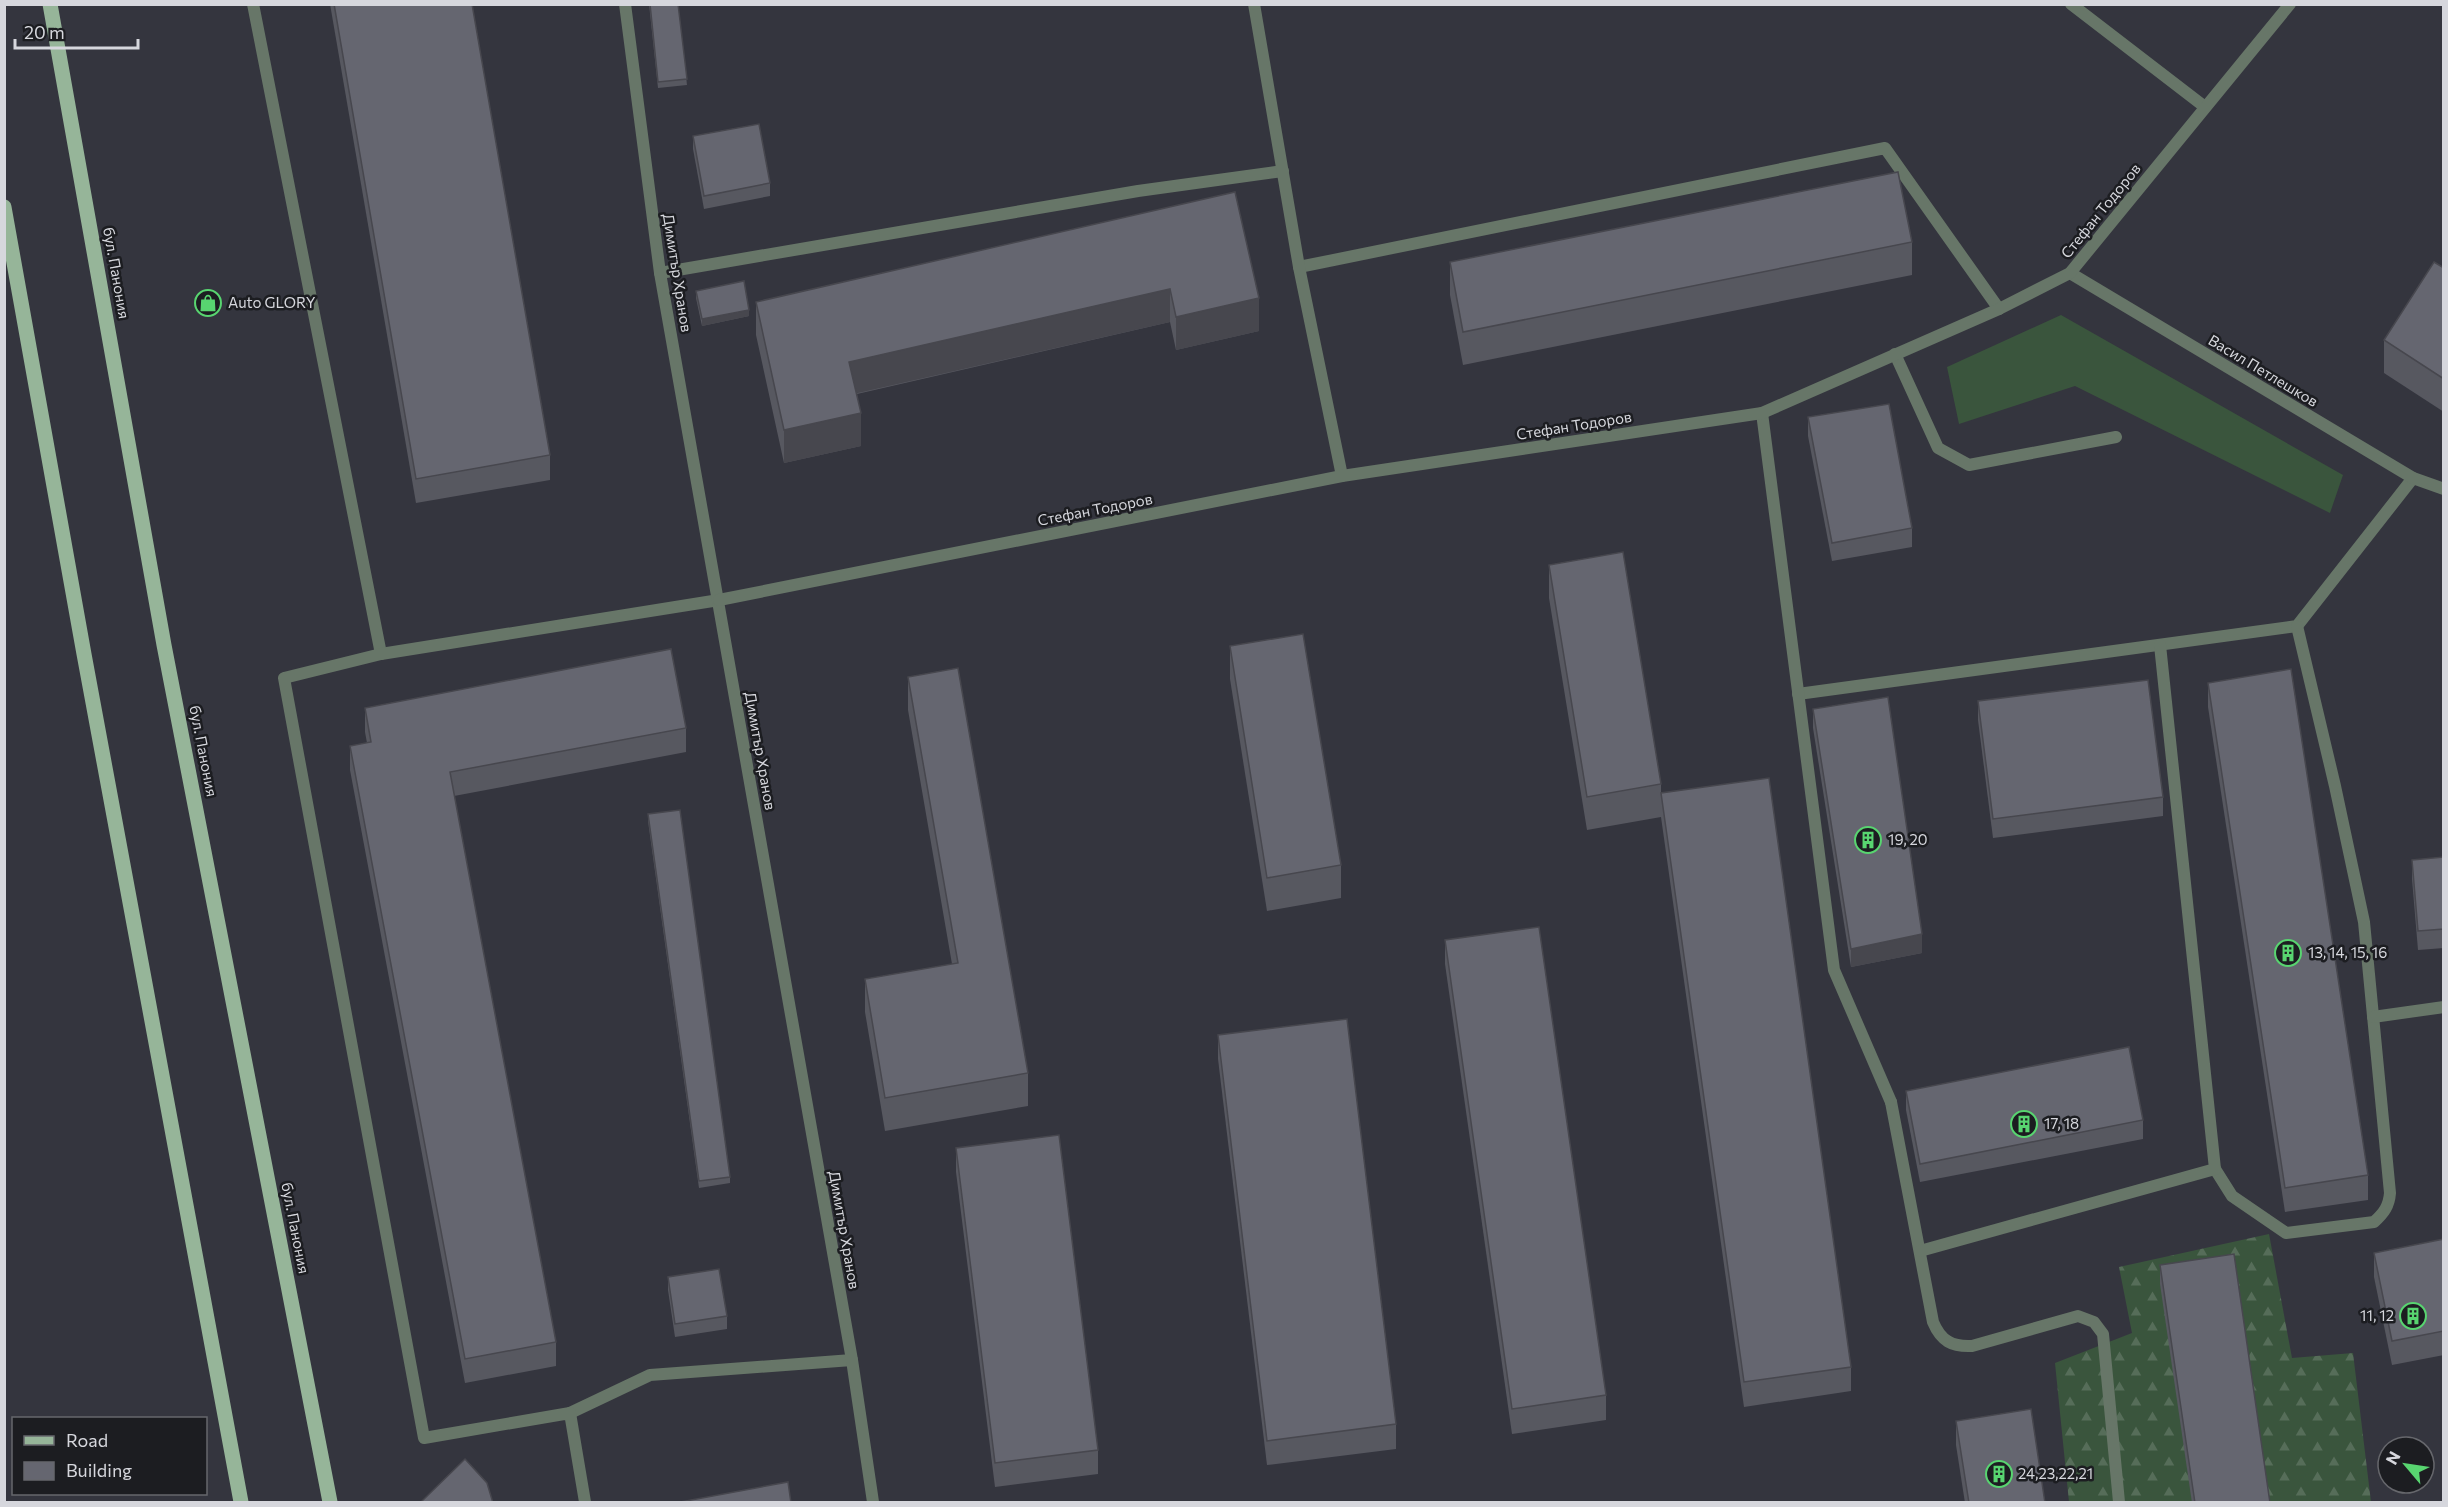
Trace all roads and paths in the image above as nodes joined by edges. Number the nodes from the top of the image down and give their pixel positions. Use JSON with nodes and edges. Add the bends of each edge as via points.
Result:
{"nodes":[{"id":1,"x":50,"y":4,"type":"edge"},
{"id":2,"x":254,"y":4,"type":"edge"},
{"id":3,"x":625,"y":4,"type":"edge"},
{"id":4,"x":1254,"y":4,"type":"edge"},
{"id":5,"x":2071,"y":4,"type":"edge"},
{"id":6,"x":2290,"y":4,"type":"edge"},
{"id":7,"x":2205,"y":107,"type":"junction"},
{"id":8,"x":1283,"y":171,"type":"junction"},
{"id":9,"x":4,"y":207,"type":"edge"},
{"id":10,"x":1299,"y":267,"type":"junction"},
{"id":11,"x":660,"y":273,"type":"junction"},
{"id":12,"x":2070,"y":273,"type":"junction"},
{"id":13,"x":1999,"y":309,"type":"junction"},
{"id":14,"x":1895,"y":354,"type":"junction"},
{"id":15,"x":1762,"y":413,"type":"junction"},
{"id":16,"x":2116,"y":437,"type":"dead end"},
{"id":17,"x":1342,"y":476,"type":"junction"},
{"id":18,"x":2413,"y":478,"type":"junction"},
{"id":19,"x":2444,"y":489,"type":"edge"},
{"id":20,"x":718,"y":600,"type":"junction"},
{"id":21,"x":2297,"y":626,"type":"junction"},
{"id":22,"x":2160,"y":645,"type":"junction"},
{"id":23,"x":381,"y":654,"type":"junction"},
{"id":24,"x":1798,"y":694,"type":"junction"},
{"id":25,"x":2444,"y":1007,"type":"edge"},
{"id":26,"x":2373,"y":1017,"type":"junction"},
{"id":27,"x":2215,"y":1169,"type":"junction"},
{"id":28,"x":1920,"y":1251,"type":"junction"},
{"id":29,"x":852,"y":1360,"type":"junction"},
{"id":30,"x":570,"y":1413,"type":"junction"},
{"id":31,"x":241,"y":1503,"type":"edge"},
{"id":32,"x":330,"y":1503,"type":"edge"},
{"id":33,"x":585,"y":1503,"type":"edge"},
{"id":34,"x":873,"y":1503,"type":"edge"},
{"id":35,"x":2119,"y":1503,"type":"edge"}],
"edges":[{"from":1,"to":32,"type":"main road","name":"бул. Панония","via":[[164,645]]},
{"from":2,"to":23,"type":"street"},
{"from":3,"to":11,"type":"street","name":"Димитър Хранов"},
{"from":4,"to":8,"type":"street"},
{"from":5,"to":7,"type":"street"},
{"from":6,"to":7,"type":"street","name":"Стефан Тодоров"},
{"from":7,"to":12,"type":"street","name":"Стефан Тодоров"},
{"from":8,"to":10,"type":"street"},
{"from":8,"to":11,"type":"street","via":[[1138,191]]},
{"from":9,"to":31,"type":"main road"},
{"from":10,"to":13,"type":"street","via":[[1885,148]]},
{"from":10,"to":17,"type":"street"},
{"from":11,"to":20,"type":"street","name":"Димитър Хранов"},
{"from":12,"to":13,"type":"street","name":"Стефан Тодоров"},
{"from":12,"to":18,"type":"street","name":"Васил Петлешков"},
{"from":13,"to":14,"type":"street","name":"Стефан Тодоров"},
{"from":14,"to":15,"type":"street","name":"Стефан Тодоров"},
{"from":14,"to":16,"type":"street","via":[[1938,448],[1969,465]]},
{"from":15,"to":17,"type":"street","name":"Стефан Тодоров"},
{"from":15,"to":24,"type":"street"},
{"from":17,"to":20,"type":"street","name":"Стефан Тодоров"},
{"from":18,"to":19,"type":"street","name":"Васил Петлешков"},
{"from":18,"to":21,"type":"street"},
{"from":20,"to":23,"type":"street","name":"Стефан Тодоров"},
{"from":20,"to":29,"type":"street","name":"Димитър Хранов"},
{"from":21,"to":22,"type":"street"},
{"from":21,"to":26,"type":"street","via":[[2364,922]]},
{"from":22,"to":24,"type":"street"},
{"from":22,"to":27,"type":"street"},
{"from":23,"to":30,"type":"street","name":"Стефан Тодоров","via":[[284,678],[424,1438]]},
{"from":24,"to":28,"type":"street","via":[[1834,970],[1891,1102]]},
{"from":25,"to":26,"type":"street"},
{"from":26,"to":27,"type":"street","via":[[2391,1193],[2383,1214],[2374,1222],[2286,1233],[2232,1196]]},
{"from":27,"to":28,"type":"street"},
{"from":28,"to":35,"type":"street","via":[[1933,1322],[1947,1343],[1972,1346],[2078,1316],[2094,1322],[2103,1335]]},
{"from":29,"to":30,"type":"street","via":[[650,1375]]},
{"from":29,"to":34,"type":"street","name":"Димитър Хранов"},
{"from":30,"to":33,"type":"street"}]}
